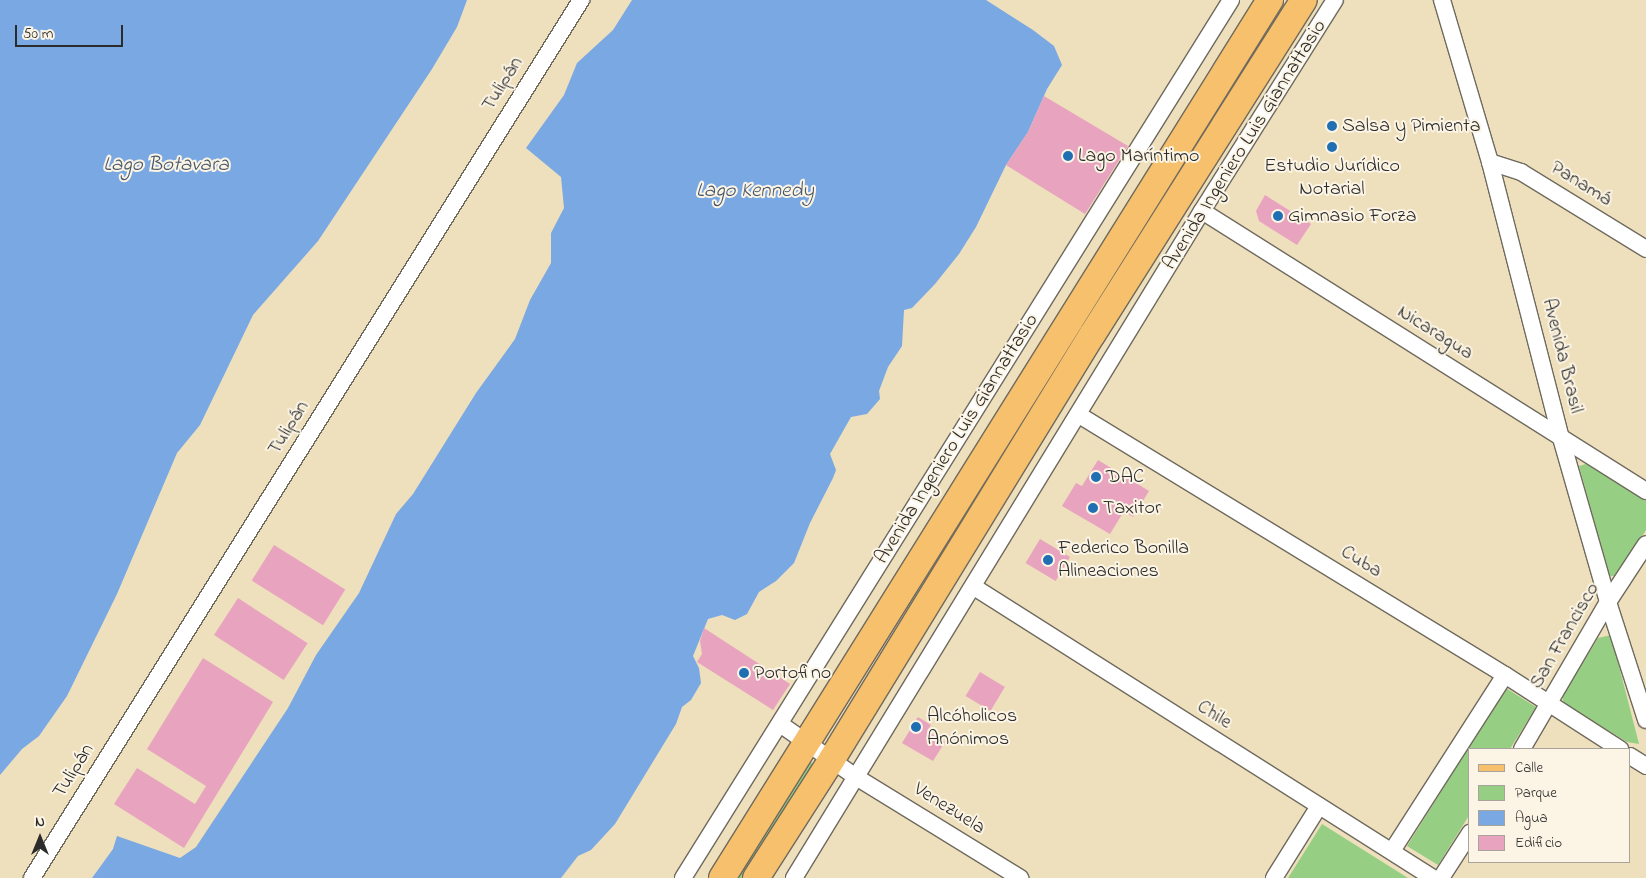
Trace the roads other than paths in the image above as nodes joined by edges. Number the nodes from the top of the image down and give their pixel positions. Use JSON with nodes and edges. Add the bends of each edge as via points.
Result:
{"nodes":[{"id":1,"x":581,"y":0,"type":"edge"},
{"id":2,"x":1231,"y":0,"type":"edge"},
{"id":3,"x":1270,"y":0,"type":"edge"},
{"id":4,"x":1304,"y":0,"type":"edge"},
{"id":5,"x":1335,"y":0,"type":"edge"},
{"id":6,"x":1442,"y":0,"type":"edge"},
{"id":7,"x":1490,"y":162,"type":"junction"},
{"id":8,"x":1202,"y":211,"type":"junction"},
{"id":9,"x":1646,"y":249,"type":"edge"},
{"id":10,"x":1079,"y":415,"type":"junction"},
{"id":11,"x":1561,"y":438,"type":"junction"},
{"id":12,"x":1646,"y":491,"type":"edge"},
{"id":13,"x":1646,"y":544,"type":"edge"},
{"id":14,"x":974,"y":588,"type":"junction"},
{"id":15,"x":1608,"y":602,"type":"junction"},
{"id":16,"x":1505,"y":675,"type":"junction"},
{"id":17,"x":1550,"y":704,"type":"junction"},
{"id":18,"x":1646,"y":720,"type":"edge"},
{"id":19,"x":780,"y":724,"type":"junction"},
{"id":20,"x":807,"y":742,"type":"junction"},
{"id":21,"x":1523,"y":748,"type":"edge"},
{"id":22,"x":1618,"y":748,"type":"edge"},
{"id":23,"x":1631,"y":757,"type":"edge"},
{"id":24,"x":832,"y":759,"type":"junction"},
{"id":25,"x":1646,"y":766,"type":"edge"},
{"id":26,"x":856,"y":777,"type":"junction"},
{"id":27,"x":1319,"y":806,"type":"junction"},
{"id":28,"x":1468,"y":835,"type":"edge"},
{"id":29,"x":1392,"y":851,"type":"junction"},
{"id":30,"x":32,"y":878,"type":"edge"},
{"id":31,"x":684,"y":878,"type":"edge"},
{"id":32,"x":722,"y":878,"type":"edge"},
{"id":33,"x":756,"y":878,"type":"edge"},
{"id":34,"x":794,"y":878,"type":"edge"},
{"id":35,"x":1020,"y":878,"type":"edge"},
{"id":36,"x":1274,"y":878,"type":"edge"},
{"id":37,"x":1433,"y":878,"type":"edge"},
{"id":38,"x":1441,"y":878,"type":"edge"}],
"edges":[{"from":1,"to":30,"type":"street","name":"Tulipán"},
{"from":2,"to":19,"type":"street","name":"Avenida Ingeniero Luis Giannattasio"},
{"from":3,"to":20,"type":"main road","name":"Avenida Ingeniero Luis Giannattasio"},
{"from":4,"to":24,"type":"main road","name":"Avenida Ingeniero Luis Giannattasio","via":[[1092,335]]},
{"from":5,"to":8,"type":"street","name":"Avenida Ingeniero Luis Giannattasio"},
{"from":6,"to":7,"type":"street","name":"Avenida Brasil"},
{"from":7,"to":9,"type":"street","name":"Panamá","via":[[1521,172]]},
{"from":7,"to":11,"type":"street","name":"Avenida Brasil"},
{"from":8,"to":10,"type":"street","name":"Avenida Ingeniero Luis Giannattasio"},
{"from":8,"to":11,"type":"street","name":"Nicaragua"},
{"from":10,"to":14,"type":"street","name":"Avenida Ingeniero Luis Giannattasio"},
{"from":10,"to":16,"type":"street","name":"Cuba"},
{"from":11,"to":12,"type":"street","name":"Nicaragua"},
{"from":11,"to":15,"type":"street","name":"Avenida Brasil"},
{"from":13,"to":15,"type":"street","name":"San Francisco"},
{"from":14,"to":26,"type":"street","name":"Avenida Ingeniero Luis Giannattasio"},
{"from":14,"to":27,"type":"street","name":"Chile"},
{"from":15,"to":17,"type":"street","name":"San Francisco"},
{"from":15,"to":18,"type":"street","name":"Avenida Brasil"},
{"from":16,"to":17,"type":"street","name":"Cuba"},
{"from":16,"to":29,"type":"street","name":"San Francisco"},
{"from":17,"to":21,"type":"street","name":"San Francisco"},
{"from":17,"to":22,"type":"street","name":"Cuba"},
{"from":19,"to":20,"type":"street","name":"Venezuela"},
{"from":19,"to":31,"type":"street","name":"Avenida Ingeniero Luis Giannattasio"},
{"from":20,"to":24,"type":"street","name":"Venezuela"},
{"from":20,"to":32,"type":"main road","name":"Avenida Ingeniero Luis Giannattasio"},
{"from":23,"to":25,"type":"street"},
{"from":24,"to":26,"type":"street","name":"Venezuela"},
{"from":24,"to":33,"type":"main road","name":"Avenida Ingeniero Luis Giannattasio"},
{"from":26,"to":34,"type":"street","name":"Avenida Ingeniero Luis Giannattasio"},
{"from":26,"to":35,"type":"street","name":"Venezuela"},
{"from":27,"to":29,"type":"street","name":"Chile"},
{"from":27,"to":36,"type":"street"},
{"from":28,"to":38,"type":"street"},
{"from":29,"to":37,"type":"street","name":"Chile"}]}
